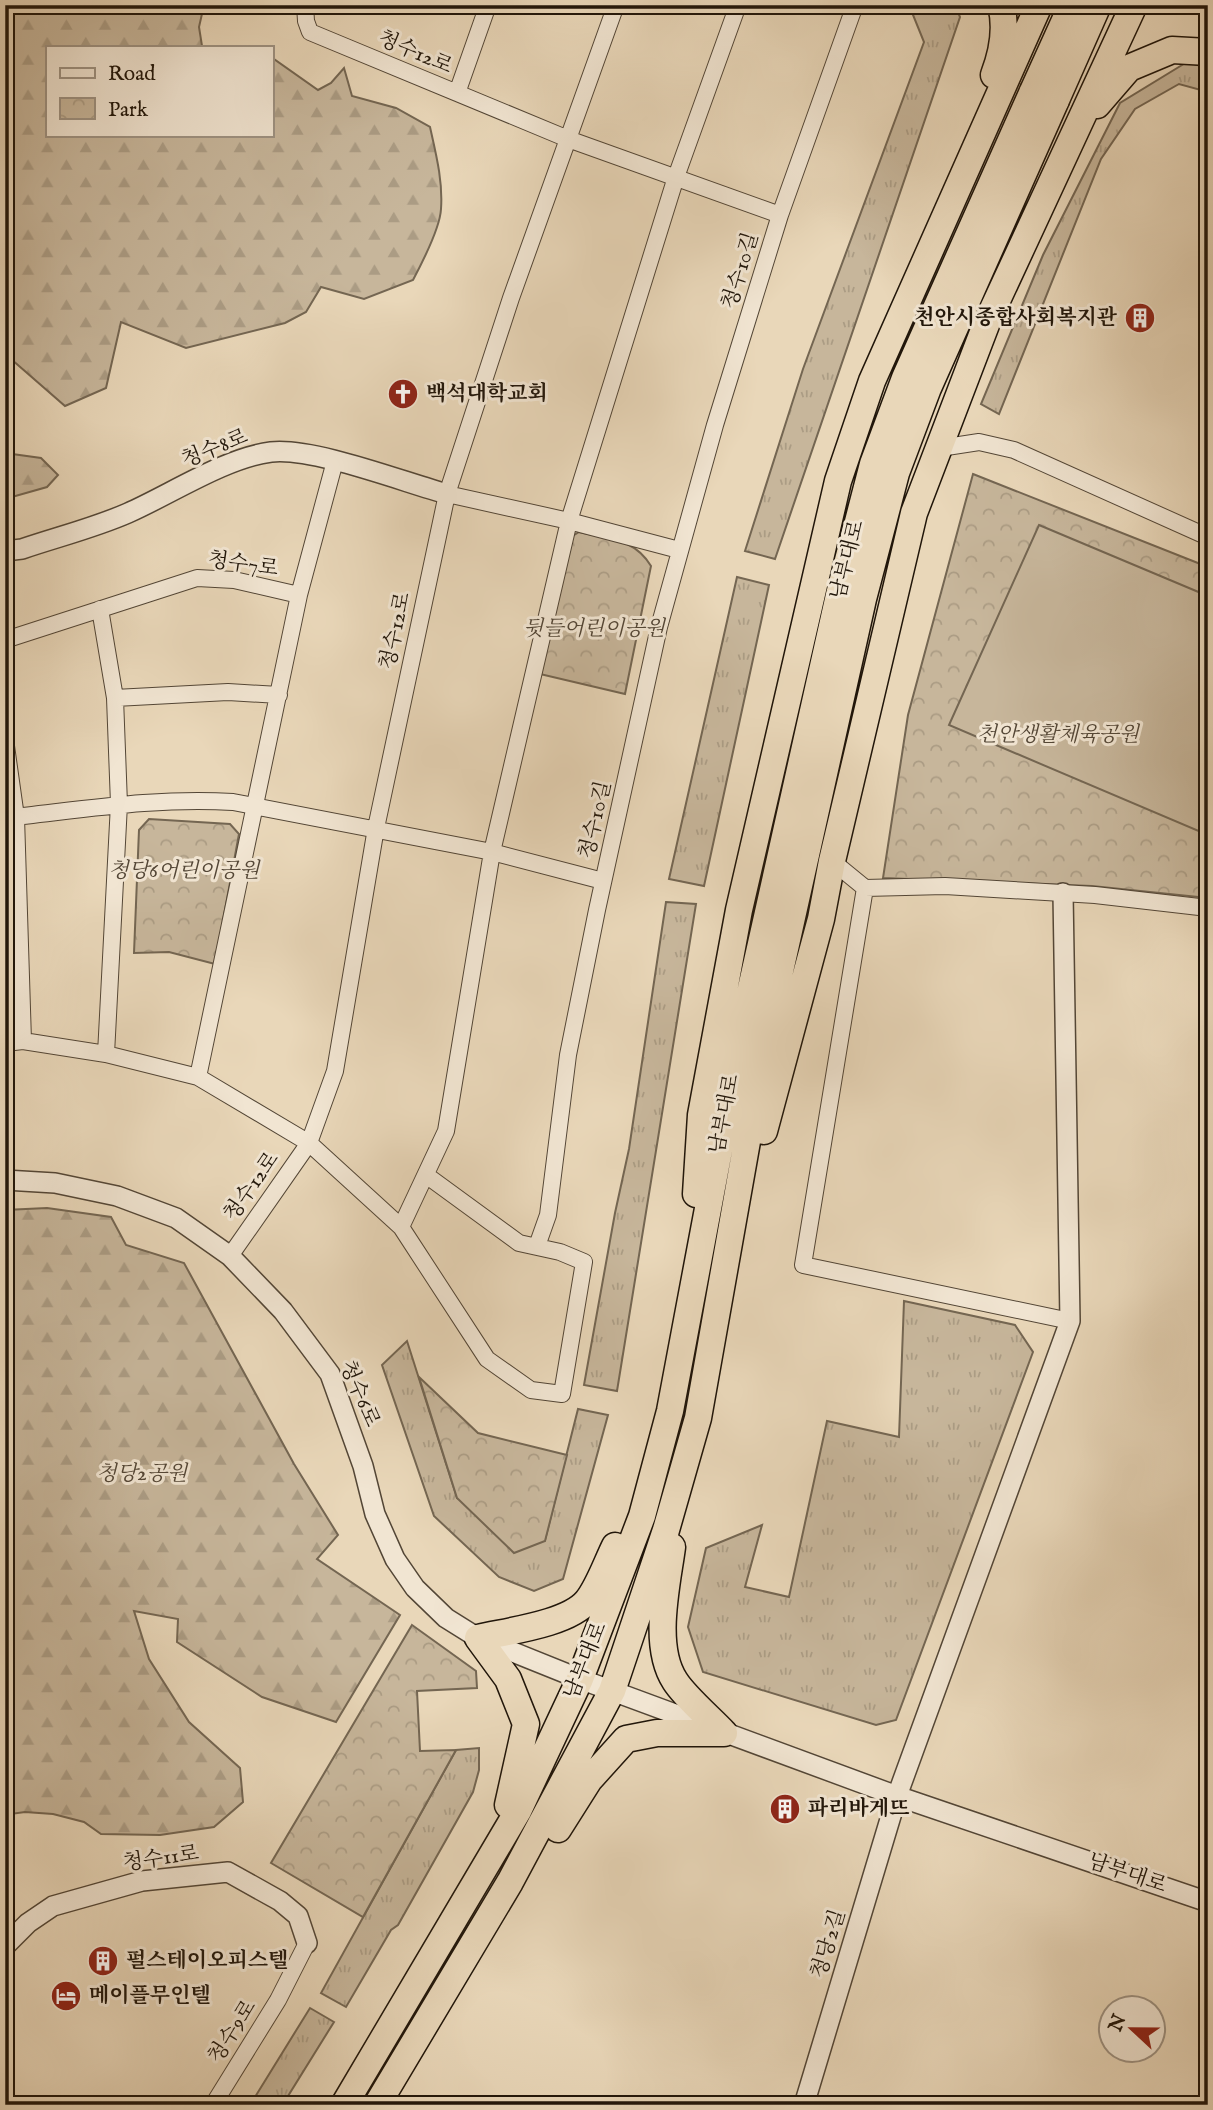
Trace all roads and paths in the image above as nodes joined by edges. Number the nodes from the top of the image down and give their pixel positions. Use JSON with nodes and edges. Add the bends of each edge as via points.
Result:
{"nodes":[{"id":1,"x":304,"y":5,"type":"edge"},
{"id":2,"x":488,"y":5,"type":"edge"},
{"id":3,"x":616,"y":5,"type":"edge"},
{"id":4,"x":738,"y":5,"type":"edge"},
{"id":5,"x":855,"y":5,"type":"edge"},
{"id":6,"x":1002,"y":5,"type":"edge"},
{"id":7,"x":1039,"y":5,"type":"edge"},
{"id":8,"x":1072,"y":5,"type":"edge"},
{"id":9,"x":1098,"y":5,"type":"edge"},
{"id":10,"x":1134,"y":5,"type":"edge"},
{"id":11,"x":1208,"y":52,"type":"edge"},
{"id":12,"x":1013,"y":65,"type":"junction"},
{"id":13,"x":457,"y":93,"type":"junction"},
{"id":14,"x":1044,"y":95,"type":"junction"},
{"id":15,"x":1084,"y":110,"type":"junction"},
{"id":16,"x":568,"y":139,"type":"junction"},
{"id":17,"x":676,"y":177,"type":"junction"},
{"id":18,"x":1043,"y":197,"type":"junction"},
{"id":19,"x":780,"y":215,"type":"junction"},
{"id":20,"x":947,"y":215,"type":"junction"},
{"id":21,"x":940,"y":447,"type":"junction"},
{"id":22,"x":335,"y":461,"type":"junction"},
{"id":23,"x":447,"y":494,"type":"junction"},
{"id":24,"x":569,"y":521,"type":"junction"},
{"id":25,"x":1208,"y":537,"type":"edge"},
{"id":26,"x":679,"y":550,"type":"junction"},
{"id":27,"x":5,"y":551,"type":"edge"},
{"id":28,"x":299,"y":595,"type":"junction"},
{"id":29,"x":100,"y":609,"type":"junction"},
{"id":30,"x":5,"y":640,"type":"edge"},
{"id":31,"x":279,"y":695,"type":"junction"},
{"id":32,"x":115,"y":698,"type":"junction"},
{"id":33,"x":5,"y":739,"type":"edge"},
{"id":34,"x":119,"y":804,"type":"junction"},
{"id":35,"x":254,"y":805,"type":"junction"},
{"id":36,"x":11,"y":818,"type":"edge"},
{"id":37,"x":376,"y":828,"type":"junction"},
{"id":38,"x":492,"y":852,"type":"junction"},
{"id":39,"x":832,"y":861,"type":"junction"},
{"id":40,"x":603,"y":881,"type":"junction"},
{"id":41,"x":865,"y":888,"type":"junction"},
{"id":42,"x":1063,"y":893,"type":"junction"},
{"id":43,"x":1208,"y":908,"type":"edge"},
{"id":44,"x":23,"y":1041,"type":"junction"},
{"id":45,"x":5,"y":1043,"type":"edge"},
{"id":46,"x":106,"y":1054,"type":"junction"},
{"id":47,"x":198,"y":1077,"type":"junction"},
{"id":48,"x":309,"y":1143,"type":"junction"},
{"id":49,"x":426,"y":1175,"type":"junction"},
{"id":50,"x":5,"y":1180,"type":"edge"},
{"id":51,"x":401,"y":1227,"type":"junction"},
{"id":52,"x":537,"y":1246,"type":"junction"},
{"id":53,"x":230,"y":1256,"type":"junction"},
{"id":54,"x":719,"y":1299,"type":"junction"},
{"id":55,"x":1070,"y":1321,"type":"junction"},
{"id":56,"x":687,"y":1322,"type":"junction"},
{"id":57,"x":656,"y":1467,"type":"junction"},
{"id":58,"x":682,"y":1471,"type":"junction"},
{"id":59,"x":478,"y":1638,"type":"junction"},
{"id":60,"x":580,"y":1679,"type":"junction"},
{"id":61,"x":612,"y":1691,"type":"junction"},
{"id":62,"x":724,"y":1733,"type":"junction"},
{"id":63,"x":897,"y":1796,"type":"junction"},
{"id":64,"x":479,"y":1876,"type":"junction"},
{"id":65,"x":510,"y":1882,"type":"junction"},
{"id":66,"x":1208,"y":1902,"type":"edge"},
{"id":67,"x":307,"y":1943,"type":"joint"},
{"id":68,"x":5,"y":1946,"type":"edge"},
{"id":69,"x":359,"y":2079,"type":"junction"},
{"id":70,"x":380,"y":2101,"type":"edge"},
{"id":71,"x":213,"y":2105,"type":"edge"},
{"id":72,"x":337,"y":2105,"type":"edge"},
{"id":73,"x":344,"y":2105,"type":"edge"},
{"id":74,"x":804,"y":2105,"type":"edge"}],
"edges":[{"from":1,"to":13,"type":"street","name":"청수12로","via":[[310,32]]},
{"from":2,"to":13,"type":"street"},
{"from":3,"to":16,"type":"street","name":"청수12로"},
{"from":4,"to":17,"type":"street"},
{"from":5,"to":19,"type":"street","name":"청수10길"},
{"from":6,"to":20,"type":"highway","via":[[1002,54]]},
{"from":7,"to":12,"type":"highway"},
{"from":8,"to":14,"type":"highway","bridge":true},
{"from":9,"to":14,"type":"highway","bridge":true},
{"from":10,"to":15,"type":"highway"},
{"from":11,"to":18,"type":"highway","via":[[1172,50],[1129,68],[1099,101]]},
{"from":12,"to":15,"type":"highway","via":[[1031,51],[1048,47],[1069,57],[1083,74]]},
{"from":12,"to":20,"type":"highway"},
{"from":13,"to":16,"type":"street","name":"청수12로"},
{"from":14,"to":54,"type":"highway","name":"남부대로","via":[[896,473],[860,612],[766,1034]]},
{"from":14,"to":56,"type":"highway","name":"남부대로","via":[[905,378],[873,464],[839,595],[741,1033]]},
{"from":15,"to":18,"type":"highway"},
{"from":16,"to":17,"type":"street"},
{"from":16,"to":23,"type":"street","name":"청수12로"},
{"from":17,"to":19,"type":"street"},
{"from":17,"to":24,"type":"street"},
{"from":18,"to":21,"type":"highway","via":[[987,322]]},
{"from":19,"to":26,"type":"street","name":"청수10길"},
{"from":20,"to":56,"type":"highway","via":[[872,381],[838,481],[814,578],[739,911],[701,1115]]},
{"from":21,"to":25,"type":"street","via":[[979,442],[1014,450]]},
{"from":21,"to":39,"type":"highway","via":[[914,513]]},
{"from":22,"to":23,"type":"street","name":"청수8로"},
{"from":22,"to":27,"type":"street","name":"청수8로","via":[[272,452],[234,462],[125,514]]},
{"from":22,"to":28,"type":"street"},
{"from":23,"to":24,"type":"street"},
{"from":23,"to":37,"type":"street","name":"청수12로"},
{"from":24,"to":26,"type":"street"},
{"from":24,"to":38,"type":"street"},
{"from":26,"to":40,"type":"street","name":"청수10길"},
{"from":28,"to":29,"type":"street","name":"청수7로","via":[[234,580],[197,578]]},
{"from":28,"to":31,"type":"street","name":"청수7로"},
{"from":29,"to":30,"type":"street","name":"청수7로"},
{"from":29,"to":32,"type":"street"},
{"from":31,"to":32,"type":"street","via":[[228,692]]},
{"from":31,"to":35,"type":"street","name":"청수7로"},
{"from":32,"to":34,"type":"street"},
{"from":33,"to":36,"type":"street"},
{"from":34,"to":35,"type":"street","via":[[189,799]]},
{"from":34,"to":36,"type":"street"},
{"from":34,"to":46,"type":"street"},
{"from":35,"to":37,"type":"street"},
{"from":35,"to":47,"type":"street","name":"청수7로"},
{"from":36,"to":44,"type":"street"},
{"from":37,"to":38,"type":"street"},
{"from":37,"to":48,"type":"street","name":"청수12로","via":[[335,1070]]},
{"from":38,"to":40,"type":"street"},
{"from":38,"to":49,"type":"street","via":[[446,1131]]},
{"from":39,"to":41,"type":"street"},
{"from":39,"to":54,"type":"highway","via":[[821,919]]},
{"from":40,"to":52,"type":"street","name":"청수10길","via":[[568,1055],[548,1215]]},
{"from":41,"to":42,"type":"street","via":[[945,886]]},
{"from":41,"to":55,"type":"street","via":[[803,1265]]},
{"from":42,"to":43,"type":"street"},
{"from":42,"to":55,"type":"street"},
{"from":44,"to":45,"type":"street","name":"청수12로"},
{"from":44,"to":46,"type":"street","name":"청수12로"},
{"from":46,"to":47,"type":"street","name":"청수12로"},
{"from":47,"to":48,"type":"street","name":"청수12로"},
{"from":48,"to":51,"type":"street"},
{"from":48,"to":53,"type":"street","name":"청수12로"},
{"from":49,"to":51,"type":"street"},
{"from":49,"to":52,"type":"street","via":[[519,1243]]},
{"from":50,"to":53,"type":"street","name":"청수6로","via":[[55,1183],[117,1196],[176,1218]]},
{"from":51,"to":52,"type":"street","via":[[487,1359],[531,1390],[562,1394],[584,1262]]},
{"from":53,"to":59,"type":"street","name":"청수6로","via":[[283,1311],[330,1374],[375,1514],[395,1559],[415,1588],[446,1618]]},
{"from":54,"to":58,"type":"highway","name":"남부대로","via":[[698,1418]]},
{"from":55,"to":63,"type":"street","name":"청당2길"},
{"from":56,"to":57,"type":"highway","name":"남부대로"},
{"from":57,"to":59,"type":"highway","via":[[586,1602],[551,1623]]},
{"from":57,"to":60,"type":"highway","name":"남부대로"},
{"from":58,"to":61,"type":"highway","name":"남부대로"},
{"from":58,"to":62,"type":"highway","via":[[663,1616],[664,1650],[674,1681]]},
{"from":59,"to":60,"type":"street","name":"청수6로"},
{"from":59,"to":64,"type":"highway","via":[[508,1679],[526,1724],[512,1795]]},
{"from":60,"to":61,"type":"street","name":"청수6로"},
{"from":60,"to":64,"type":"highway","name":"남부대로","via":[[518,1811]]},
{"from":61,"to":62,"type":"street","name":"남부대로"},
{"from":61,"to":65,"type":"highway","name":"남부대로"},
{"from":62,"to":63,"type":"street","name":"남부대로"},
{"from":62,"to":65,"type":"highway","via":[[657,1733],[626,1740],[589,1780],[555,1833]]},
{"from":63,"to":66,"type":"street","name":"남부대로"},
{"from":63,"to":74,"type":"street","name":"청당2길"},
{"from":64,"to":69,"type":"highway","name":"남부대로"},
{"from":65,"to":70,"type":"highway","name":"남부대로"},
{"from":67,"to":68,"type":"street","name":"청수11로","via":[[298,1916],[228,1872],[142,1881],[53,1906]]},
{"from":67,"to":71,"type":"street","name":"청수9로","via":[[278,2000]]},
{"from":69,"to":72,"type":"highway"},
{"from":69,"to":73,"type":"highway","name":"남부대로"}]}
